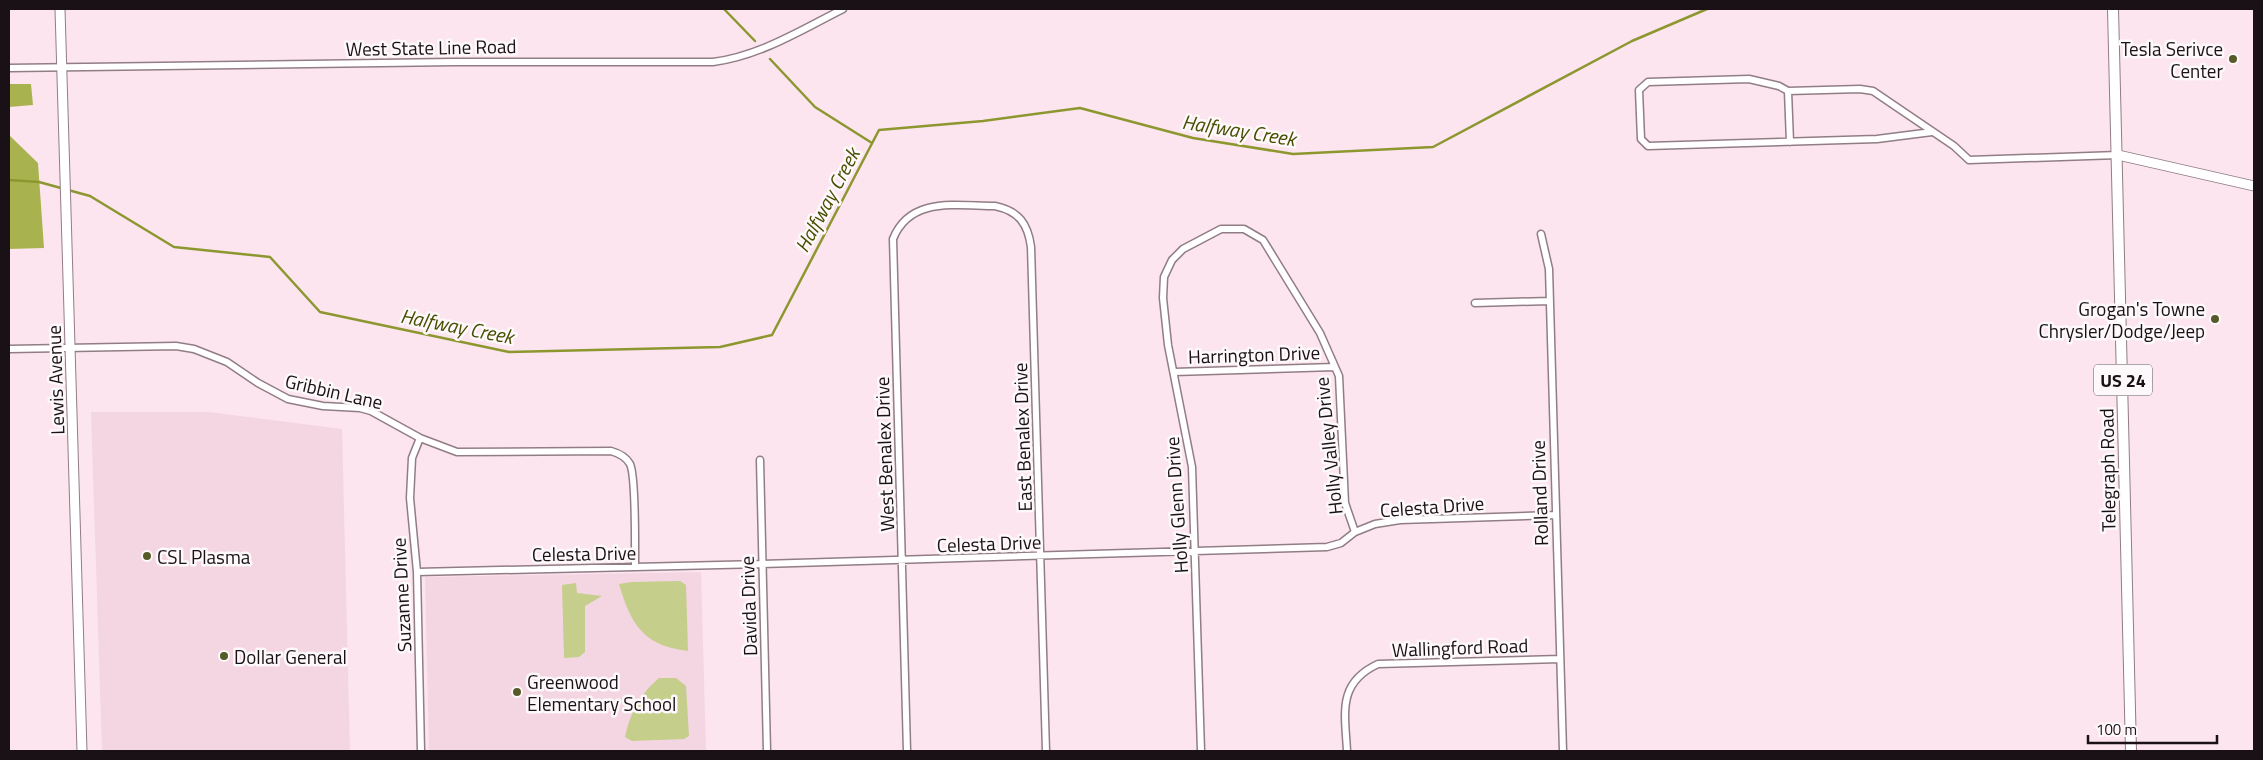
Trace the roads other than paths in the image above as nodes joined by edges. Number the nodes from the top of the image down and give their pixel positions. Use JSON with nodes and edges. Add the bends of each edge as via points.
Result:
{"nodes":[{"id":1,"x":60,"y":9,"type":"edge"},
{"id":2,"x":843,"y":9,"type":"edge"},
{"id":3,"x":2113,"y":9,"type":"edge"},
{"id":4,"x":9,"y":68,"type":"edge"},
{"id":5,"x":62,"y":68,"type":"junction"},
{"id":6,"x":1788,"y":91,"type":"junction"},
{"id":7,"x":1932,"y":132,"type":"junction"},
{"id":8,"x":1790,"y":142,"type":"junction"},
{"id":9,"x":2118,"y":155,"type":"junction"},
{"id":10,"x":2254,"y":186,"type":"edge"},
{"id":11,"x":961,"y":206,"type":"joint"},
{"id":12,"x":1221,"y":228,"type":"joint"},
{"id":13,"x":1541,"y":234,"type":"dead end"},
{"id":14,"x":1549,"y":301,"type":"junction"},
{"id":15,"x":1475,"y":304,"type":"dead end"},
{"id":16,"x":70,"y":348,"type":"junction"},
{"id":17,"x":9,"y":349,"type":"edge"},
{"id":18,"x":1334,"y":367,"type":"junction"},
{"id":19,"x":1174,"y":372,"type":"junction"},
{"id":20,"x":420,"y":438,"type":"junction"},
{"id":21,"x":760,"y":460,"type":"dead end"},
{"id":22,"x":1554,"y":515,"type":"junction"},
{"id":23,"x":1355,"y":532,"type":"junction"},
{"id":24,"x":1195,"y":552,"type":"junction"},
{"id":25,"x":1040,"y":556,"type":"junction"},
{"id":26,"x":902,"y":560,"type":"junction"},
{"id":27,"x":762,"y":564,"type":"junction"},
{"id":28,"x":635,"y":567,"type":"junction"},
{"id":29,"x":417,"y":572,"type":"junction"},
{"id":30,"x":1560,"y":659,"type":"junction"},
{"id":31,"x":82,"y":751,"type":"edge"},
{"id":32,"x":421,"y":751,"type":"edge"},
{"id":33,"x":768,"y":751,"type":"edge"},
{"id":34,"x":907,"y":751,"type":"edge"},
{"id":35,"x":1046,"y":751,"type":"edge"},
{"id":36,"x":1201,"y":751,"type":"edge"},
{"id":37,"x":1347,"y":751,"type":"edge"},
{"id":38,"x":1563,"y":751,"type":"edge"},
{"id":39,"x":2131,"y":751,"type":"edge"}],
"edges":[{"from":1,"to":5,"type":"main road","name":"Lewis Avenue"},
{"from":2,"to":5,"type":"street","name":"West State Line Road","via":[[769,46],[736,59],[713,62]]},
{"from":3,"to":9,"type":"main road","name":"Telegraph Road","number":"US 24"},
{"from":4,"to":5,"type":"street","name":"West State Line Road"},
{"from":5,"to":16,"type":"main road","name":"Lewis Avenue"},
{"from":6,"to":7,"type":"street","via":[[1873,91]]},
{"from":6,"to":8,"type":"street"},
{"from":6,"to":8,"type":"street","via":[[1750,79],[1648,82],[1639,90],[1642,139],[1648,146]]},
{"from":7,"to":8,"type":"street","via":[[1877,139]]},
{"from":7,"to":9,"type":"street","via":[[1969,160]]},
{"from":9,"to":10,"type":"main road"},
{"from":9,"to":39,"type":"main road","name":"Telegraph Road","number":"US 24"},
{"from":11,"to":25,"type":"street","name":"East Benalex Drive","via":[[1004,208],[1021,218],[1030,236]]},
{"from":11,"to":26,"type":"street","name":"West Benalex Drive","via":[[921,209],[911,213],[903,220],[894,239]]},
{"from":12,"to":18,"type":"street","name":"Holly Valley Drive","via":[[1244,228],[1263,240],[1320,333]]},
{"from":12,"to":19,"type":"street","name":"Holly Glenn Drive","via":[[1183,249],[1172,260],[1164,277],[1163,298]]},
{"from":13,"to":14,"type":"street","name":"Rolland Drive","via":[[1548,269]]},
{"from":14,"to":15,"type":"street"},
{"from":14,"to":22,"type":"street","name":"Rolland Drive"},
{"from":16,"to":17,"type":"street","name":"Gribbin Lane"},
{"from":16,"to":20,"type":"street","name":"Gribbin Lane","via":[[158,345],[194,349],[227,362],[288,399],[371,411]]},
{"from":16,"to":31,"type":"main road","name":"Lewis Avenue"},
{"from":18,"to":19,"type":"street","name":"Harrington Drive"},
{"from":18,"to":23,"type":"street","name":"Holly Valley Drive","via":[[1341,391],[1345,503]]},
{"from":19,"to":24,"type":"street","name":"Holly Glenn Drive","via":[[1192,467]]},
{"from":20,"to":28,"type":"street","name":"Gribbin Lane","via":[[457,452],[601,449],[623,458],[630,465],[633,480]]},
{"from":20,"to":29,"type":"street","name":"Suzanne Drive","via":[[412,458],[410,476],[410,517]]},
{"from":21,"to":27,"type":"street","name":"Davida Drive"},
{"from":22,"to":23,"type":"street","name":"Celesta Drive","via":[[1400,520],[1375,524]]},
{"from":22,"to":30,"type":"street","name":"Rolland Drive"},
{"from":23,"to":24,"type":"street","name":"Celesta Drive","via":[[1340,543],[1327,547]]},
{"from":24,"to":25,"type":"street","name":"Celesta Drive"},
{"from":24,"to":36,"type":"street","name":"Holly Glenn Drive"},
{"from":25,"to":26,"type":"street","name":"Celesta Drive"},
{"from":25,"to":35,"type":"street","name":"East Benalex Drive"},
{"from":26,"to":27,"type":"street","name":"Celesta Drive"},
{"from":26,"to":34,"type":"street","name":"West Benalex Drive"},
{"from":27,"to":28,"type":"street","name":"Celesta Drive"},
{"from":27,"to":33,"type":"street","name":"Davida Drive"},
{"from":28,"to":29,"type":"street","name":"Celesta Drive"},
{"from":29,"to":32,"type":"street","name":"Suzanne Drive"},
{"from":30,"to":37,"type":"street","name":"Wallingford Road","via":[[1378,664],[1364,671],[1350,686],[1347,696]]},
{"from":30,"to":38,"type":"street","name":"Rolland Drive"}]}
